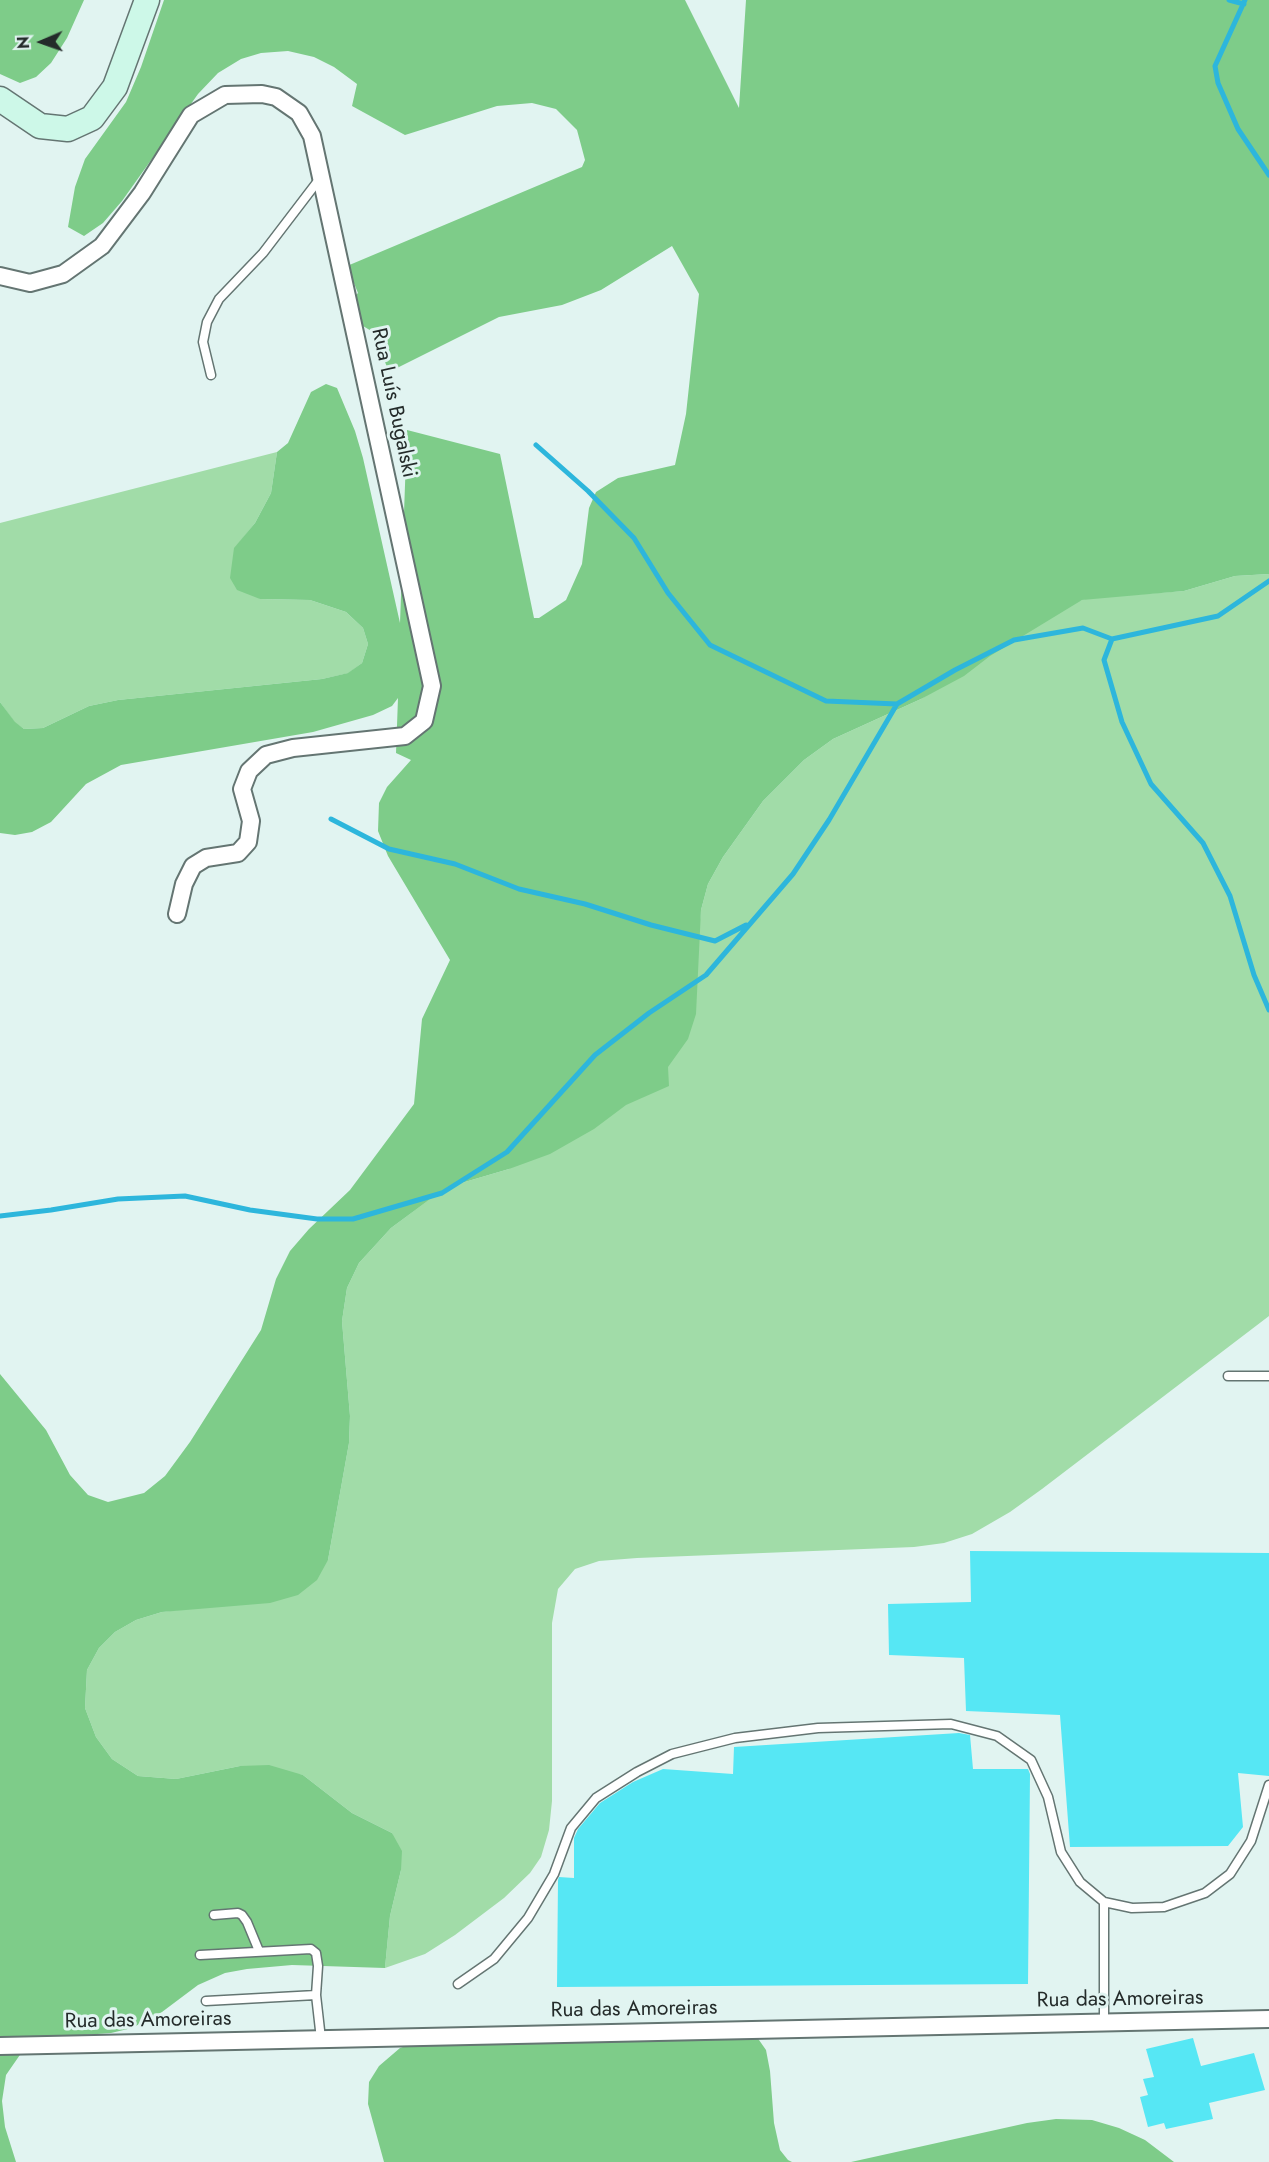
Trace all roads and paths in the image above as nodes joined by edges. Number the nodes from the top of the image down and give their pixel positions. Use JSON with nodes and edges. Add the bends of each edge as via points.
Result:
{"nodes":[{"id":1,"x":147,"y":0,"type":"edge"},
{"id":2,"x":0,"y":99,"type":"edge"},
{"id":3,"x":321,"y":177,"type":"junction"},
{"id":4,"x":0,"y":276,"type":"edge"},
{"id":5,"x":211,"y":375,"type":"dead end"},
{"id":6,"x":177,"y":914,"type":"dead end"},
{"id":7,"x":1228,"y":1376,"type":"dead end"},
{"id":8,"x":1269,"y":1376,"type":"edge"},
{"id":9,"x":1269,"y":1785,"type":"edge"},
{"id":10,"x":1104,"y":1902,"type":"junction"},
{"id":11,"x":214,"y":1915,"type":"dead end"},
{"id":12,"x":259,"y":1951,"type":"junction"},
{"id":13,"x":200,"y":1955,"type":"dead end"},
{"id":14,"x":458,"y":1984,"type":"dead end"},
{"id":15,"x":316,"y":1995,"type":"junction"},
{"id":16,"x":206,"y":2001,"type":"dead end"},
{"id":17,"x":1269,"y":2019,"type":"edge"},
{"id":18,"x":1104,"y":2022,"type":"junction"},
{"id":19,"x":321,"y":2039,"type":"junction"},
{"id":20,"x":0,"y":2046,"type":"edge"}],
"edges":[{"from":1,"to":2,"type":"main road","via":[[115,87],[92,118],[68,129],[40,126]]},
{"from":3,"to":4,"type":"street","name":"Rua Luís Bugalski","via":[[312,136],[299,113],[276,97],[225,95],[191,115],[142,193],[102,246],[63,274],[30,283]]},
{"from":3,"to":5,"type":"lane","via":[[263,253],[219,299],[207,322],[203,342]]},
{"from":3,"to":6,"type":"street","name":"Rua Luís Bugalski","via":[[432,686],[424,721],[405,736],[293,748],[266,755],[249,771],[242,789],[251,821],[248,842],[238,853],[206,858],[193,866]]},
{"from":7,"to":8,"type":"lane"},
{"from":9,"to":10,"type":"lane","via":[[1251,1841],[1230,1874],[1205,1893],[1164,1907],[1132,1908]]},
{"from":10,"to":14,"type":"lane","via":[[1080,1882],[1061,1852],[1048,1797],[1031,1760],[998,1736],[951,1724],[818,1728],[735,1738],[672,1754],[596,1798],[571,1828],[554,1874],[528,1918],[494,1959]]},
{"from":10,"to":18,"type":"lane"},
{"from":11,"to":12,"type":"lane","via":[[242,1915]]},
{"from":12,"to":13,"type":"lane"},
{"from":12,"to":15,"type":"lane","via":[[311,1949],[316,1953],[318,1966]]},
{"from":15,"to":16,"type":"lane"},
{"from":15,"to":19,"type":"lane"},
{"from":17,"to":18,"type":"street","name":"Rua das Amoreiras"},
{"from":18,"to":19,"type":"street","name":"Rua das Amoreiras"},
{"from":19,"to":20,"type":"street","name":"Rua das Amoreiras"}]}
